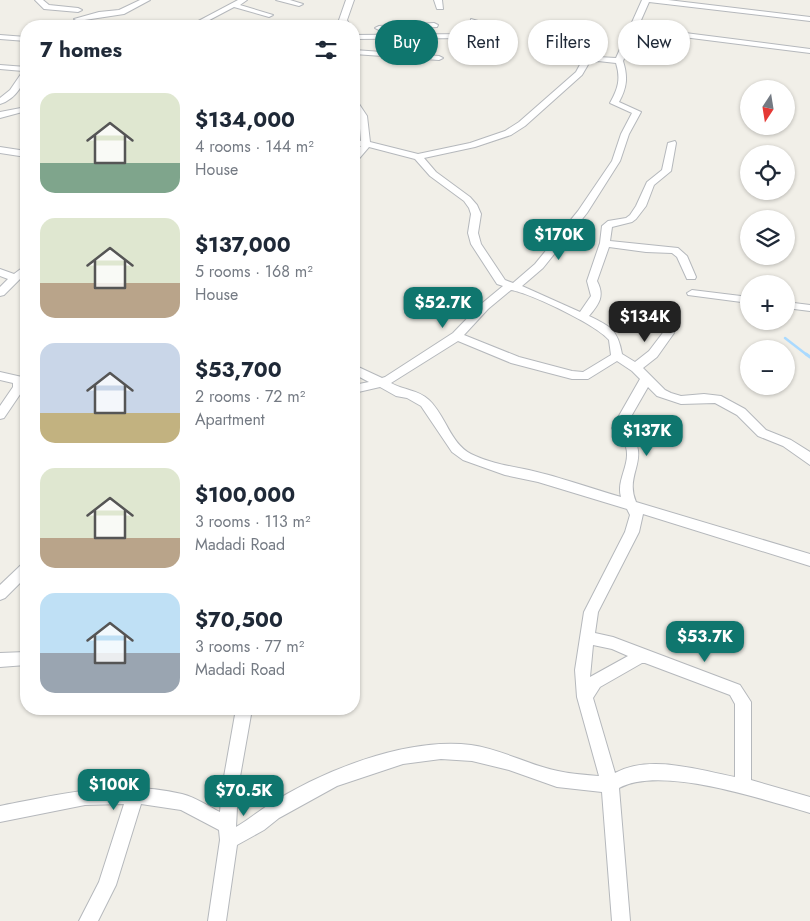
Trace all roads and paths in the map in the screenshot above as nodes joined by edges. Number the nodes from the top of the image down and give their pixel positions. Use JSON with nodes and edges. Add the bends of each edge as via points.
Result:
{"nodes":[{"id":1,"x":38,"y":0,"type":"edge"},
{"id":2,"x":77,"y":0,"type":"edge"},
{"id":3,"x":146,"y":0,"type":"edge"},
{"id":4,"x":243,"y":0,"type":"edge"},
{"id":5,"x":280,"y":0,"type":"edge"},
{"id":6,"x":350,"y":0,"type":"edge"},
{"id":7,"x":646,"y":0,"type":"edge"},
{"id":8,"x":650,"y":0,"type":"edge"},
{"id":9,"x":298,"y":4,"type":"dead end"},
{"id":10,"x":234,"y":5,"type":"junction"},
{"id":11,"x":269,"y":15,"type":"dead end"},
{"id":12,"x":77,"y":18,"type":"edge"},
{"id":13,"x":810,"y":19,"type":"edge"},
{"id":14,"x":205,"y":20,"type":"edge"},
{"id":15,"x":343,"y":20,"type":"edge"},
{"id":16,"x":638,"y":20,"type":"edge"},
{"id":17,"x":375,"y":26,"type":"edge"},
{"id":18,"x":360,"y":28,"type":"edge"},
{"id":19,"x":448,"y":36,"type":"edge"},
{"id":20,"x":690,"y":36,"type":"edge"},
{"id":21,"x":0,"y":37,"type":"edge"},
{"id":22,"x":360,"y":37,"type":"edge"},
{"id":23,"x":20,"y":39,"type":"edge"},
{"id":24,"x":810,"y":51,"type":"edge"},
{"id":25,"x":360,"y":52,"type":"edge"},
{"id":26,"x":439,"y":58,"type":"dead end"},
{"id":27,"x":618,"y":61,"type":"edge"},
{"id":28,"x":620,"y":65,"type":"edge"},
{"id":29,"x":0,"y":67,"type":"edge"},
{"id":30,"x":20,"y":70,"type":"edge"},
{"id":31,"x":20,"y":80,"type":"edge"},
{"id":32,"x":15,"y":88,"type":"junction"},
{"id":33,"x":20,"y":88,"type":"edge"},
{"id":34,"x":0,"y":102,"type":"edge"},
{"id":35,"x":20,"y":110,"type":"edge"},
{"id":36,"x":360,"y":112,"type":"edge"},
{"id":37,"x":0,"y":115,"type":"edge"},
{"id":38,"x":672,"y":143,"type":"dead end"},
{"id":39,"x":360,"y":144,"type":"edge"},
{"id":40,"x":366,"y":145,"type":"junction"},
{"id":41,"x":0,"y":150,"type":"edge"},
{"id":42,"x":360,"y":152,"type":"edge"},
{"id":43,"x":20,"y":153,"type":"edge"},
{"id":44,"x":418,"y":157,"type":"junction"},
{"id":45,"x":605,"y":243,"type":"junction"},
{"id":46,"x":0,"y":272,"type":"edge"},
{"id":47,"x":20,"y":273,"type":"edge"},
{"id":48,"x":691,"y":277,"type":"dead end"},
{"id":49,"x":15,"y":278,"type":"junction"},
{"id":50,"x":512,"y":287,"type":"junction"},
{"id":51,"x":0,"y":293,"type":"edge"},
{"id":52,"x":692,"y":293,"type":"dead end"},
{"id":53,"x":740,"y":299,"type":"edge"},
{"id":54,"x":795,"y":306,"type":"edge"},
{"id":55,"x":810,"y":308,"type":"edge"},
{"id":56,"x":583,"y":316,"type":"junction"},
{"id":57,"x":670,"y":333,"type":"dead end"},
{"id":58,"x":457,"y":336,"type":"junction"},
{"id":59,"x":617,"y":356,"type":"junction"},
{"id":60,"x":636,"y":368,"type":"junction"},
{"id":61,"x":360,"y":372,"type":"edge"},
{"id":62,"x":0,"y":376,"type":"edge"},
{"id":63,"x":647,"y":378,"type":"junction"},
{"id":64,"x":381,"y":384,"type":"junction"},
{"id":65,"x":360,"y":388,"type":"edge"},
{"id":66,"x":0,"y":415,"type":"edge"},
{"id":67,"x":810,"y":460,"type":"edge"},
{"id":68,"x":632,"y":505,"type":"junction"},
{"id":69,"x":810,"y":560,"type":"edge"},
{"id":70,"x":20,"y":576,"type":"edge"},
{"id":71,"x":0,"y":594,"type":"edge"},
{"id":72,"x":589,"y":638,"type":"junction"},
{"id":73,"x":644,"y":656,"type":"junction"},
{"id":74,"x":0,"y":660,"type":"edge"},
{"id":75,"x":20,"y":660,"type":"edge"},
{"id":76,"x":585,"y":697,"type":"junction"},
{"id":77,"x":243,"y":715,"type":"edge"},
{"id":78,"x":610,"y":784,"type":"junction"},
{"id":79,"x":743,"y":786,"type":"junction"},
{"id":80,"x":135,"y":795,"type":"junction"},
{"id":81,"x":810,"y":805,"type":"edge"},
{"id":82,"x":0,"y":814,"type":"edge"},
{"id":83,"x":228,"y":833,"type":"junction"},
{"id":84,"x":88,"y":921,"type":"edge"},
{"id":85,"x":217,"y":921,"type":"edge"},
{"id":86,"x":621,"y":921,"type":"edge"}],
"edges":[{"from":1,"to":12,"type":"street"},
{"from":2,"to":12,"type":"street"},
{"from":3,"to":12,"type":"street","via":[[121,12]]},
{"from":4,"to":10,"type":"street"},
{"from":5,"to":9,"type":"street"},
{"from":6,"to":15,"type":"street"},
{"from":7,"to":16,"type":"street"},
{"from":8,"to":13,"type":"street"},
{"from":10,"to":11,"type":"street"},
{"from":10,"to":14,"type":"street"},
{"from":17,"to":18,"type":"street"},
{"from":19,"to":22,"type":"street"},
{"from":20,"to":24,"type":"street"},
{"from":21,"to":23,"type":"street"},
{"from":25,"to":26,"type":"street"},
{"from":27,"to":44,"type":"street","via":[[586,61],[578,74],[508,133]]},
{"from":28,"to":50,"type":"street","via":[[622,88],[614,103],[637,112],[624,134],[616,161],[582,213],[539,266]]},
{"from":29,"to":30,"type":"street"},
{"from":31,"to":32,"type":"street"},
{"from":32,"to":33,"type":"street"},
{"from":32,"to":34,"type":"street"},
{"from":35,"to":37,"type":"street"},
{"from":36,"to":40,"type":"street"},
{"from":38,"to":45,"type":"street","via":[[666,171],[650,184],[633,217],[608,224]]},
{"from":39,"to":40,"type":"street"},
{"from":40,"to":42,"type":"street"},
{"from":40,"to":44,"type":"street"},
{"from":41,"to":43,"type":"street"},
{"from":44,"to":50,"type":"street","via":[[433,174],[474,207],[476,244],[501,282]]},
{"from":45,"to":48,"type":"street","via":[[643,249],[673,249],[685,260]]},
{"from":45,"to":56,"type":"street","via":[[592,281],[598,296]]},
{"from":46,"to":49,"type":"street"},
{"from":47,"to":49,"type":"street"},
{"from":49,"to":51,"type":"street"},
{"from":50,"to":56,"type":"street"},
{"from":50,"to":58,"type":"street","via":[[484,307]]},
{"from":52,"to":53,"type":"street"},
{"from":54,"to":55,"type":"street"},
{"from":56,"to":59,"type":"street","via":[[609,333],[614,339]]},
{"from":57,"to":60,"type":"street"},
{"from":58,"to":59,"type":"street","via":[[515,360],[572,375],[584,376]]},
{"from":58,"to":64,"type":"street"},
{"from":59,"to":60,"type":"street"},
{"from":60,"to":63,"type":"street"},
{"from":61,"to":64,"type":"street"},
{"from":62,"to":66,"type":"street","via":[[18,380],[19,387]]},
{"from":63,"to":67,"type":"street","via":[[661,393],[673,399],[717,399],[741,412],[762,434],[787,443]]},
{"from":63,"to":68,"type":"street","via":[[618,428],[633,446],[634,455],[626,486]]},
{"from":64,"to":65,"type":"street"},
{"from":64,"to":68,"type":"street","via":[[410,394],[425,404],[456,450],[467,457]]},
{"from":68,"to":69,"type":"street"},
{"from":68,"to":72,"type":"street","via":[[637,515],[632,532],[591,612]]},
{"from":70,"to":71,"type":"street"},
{"from":72,"to":73,"type":"street"},
{"from":72,"to":76,"type":"street","via":[[582,670]]},
{"from":73,"to":76,"type":"street","via":[[595,682]]},
{"from":73,"to":79,"type":"street","via":[[735,690],[740,695],[743,702]]},
{"from":74,"to":75,"type":"street"},
{"from":76,"to":78,"type":"street"},
{"from":77,"to":83,"type":"street","via":[[230,788]]},
{"from":78,"to":79,"type":"street","via":[[627,775],[645,772],[677,774]]},
{"from":78,"to":83,"type":"street","via":[[557,779],[472,753],[441,751],[403,756],[333,779],[273,812],[258,824]]},
{"from":78,"to":86,"type":"street"},
{"from":79,"to":81,"type":"street"},
{"from":80,"to":82,"type":"street","via":[[85,797]]},
{"from":80,"to":83,"type":"street","via":[[183,802]]},
{"from":80,"to":84,"type":"street","via":[[107,885]]},
{"from":83,"to":85,"type":"street"}]}
